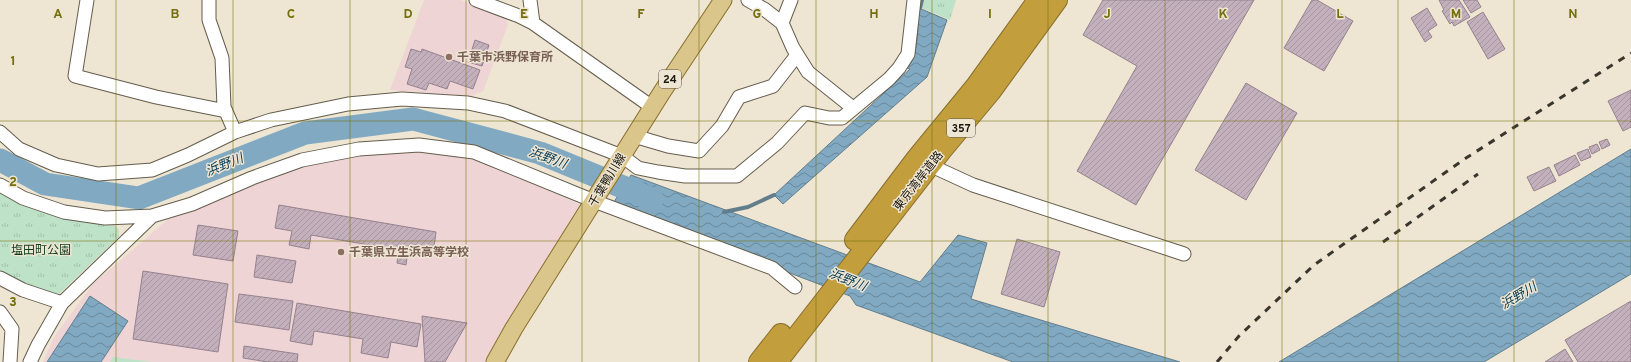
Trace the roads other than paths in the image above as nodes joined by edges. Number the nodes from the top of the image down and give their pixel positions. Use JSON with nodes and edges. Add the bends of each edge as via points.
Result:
{"nodes":[{"id":1,"x":87,"y":0,"type":"edge"},
{"id":2,"x":209,"y":0,"type":"edge"},
{"id":3,"x":476,"y":0,"type":"edge"},
{"id":4,"x":530,"y":0,"type":"edge"},
{"id":5,"x":723,"y":0,"type":"edge"},
{"id":6,"x":748,"y":0,"type":"edge"},
{"id":7,"x":790,"y":0,"type":"edge"},
{"id":8,"x":914,"y":0,"type":"edge"},
{"id":9,"x":1038,"y":0,"type":"edge"},
{"id":10,"x":1057,"y":0,"type":"edge"},
{"id":11,"x":533,"y":23,"type":"junction"},
{"id":12,"x":782,"y":23,"type":"junction"},
{"id":13,"x":797,"y":55,"type":"junction"},
{"id":14,"x":652,"y":107,"type":"junction"},
{"id":15,"x":853,"y":108,"type":"junction"},
{"id":16,"x":226,"y":111,"type":"junction"},
{"id":17,"x":0,"y":132,"type":"edge"},
{"id":18,"x":235,"y":132,"type":"junction"},
{"id":19,"x":634,"y":136,"type":"junction"},
{"id":20,"x":620,"y":158,"type":"junction"},
{"id":21,"x":923,"y":162,"type":"junction"},
{"id":22,"x":0,"y":185,"type":"edge"},
{"id":23,"x":594,"y":201,"type":"junction"},
{"id":24,"x":152,"y":216,"type":"junction"},
{"id":25,"x":1184,"y":254,"type":"dead end"},
{"id":26,"x":0,"y":278,"type":"edge"},
{"id":27,"x":0,"y":284,"type":"edge"},
{"id":28,"x":794,"y":287,"type":"dead end"},
{"id":29,"x":824,"y":291,"type":"junction"},
{"id":30,"x":62,"y":303,"type":"junction"},
{"id":31,"x":0,"y":312,"type":"edge"},
{"id":32,"x":10,"y":362,"type":"edge"},
{"id":33,"x":30,"y":362,"type":"edge"},
{"id":34,"x":495,"y":362,"type":"edge"},
{"id":35,"x":759,"y":362,"type":"edge"},
{"id":36,"x":777,"y":362,"type":"edge"}],
"edges":[{"from":1,"to":16,"type":"street","via":[[75,76],[156,97]]},
{"from":2,"to":16,"type":"street","via":[[209,20],[222,58]]},
{"from":3,"to":11,"type":"street"},
{"from":4,"to":11,"type":"street"},
{"from":5,"to":14,"type":"main road","name":"千葉鴨川線","number":"24"},
{"from":6,"to":12,"type":"street"},
{"from":7,"to":12,"type":"street"},
{"from":8,"to":15,"type":"street","via":[[908,54],[889,78]]},
{"from":9,"to":21,"type":"highway","name":"東京湾岸道路","number":"357"},
{"from":10,"to":21,"type":"highway","name":"東京湾岸道路","number":"357","via":[[991,91]]},
{"from":11,"to":14,"type":"street"},
{"from":12,"to":13,"type":"street"},
{"from":13,"to":15,"type":"street","via":[[808,72]]},
{"from":13,"to":19,"type":"street","via":[[773,86],[739,97],[722,126],[699,151],[668,146]]},
{"from":14,"to":19,"type":"main road","name":"千葉鴨川線","number":"24"},
{"from":15,"to":20,"type":"street","via":[[842,118],[805,113],[777,143],[737,176],[686,176],[658,172],[638,168]]},
{"from":16,"to":18,"type":"street"},
{"from":17,"to":18,"type":"street","via":[[19,149],[56,166],[98,174],[152,170]]},
{"from":18,"to":20,"type":"street","via":[[271,120],[348,104],[402,99],[468,103],[505,111]]},
{"from":19,"to":20,"type":"main road","name":"千葉鴨川線","number":"24"},
{"from":20,"to":23,"type":"main road","name":"千葉鴨川線","number":"24"},
{"from":21,"to":25,"type":"street","via":[[973,185]]},
{"from":21,"to":29,"type":"highway","name":"東京湾岸道路","number":"357"},
{"from":22,"to":24,"type":"street","via":[[23,198],[64,212],[105,218]]},
{"from":23,"to":24,"type":"street","via":[[474,152],[419,145],[359,149],[302,160],[192,204]]},
{"from":23,"to":28,"type":"street","via":[[772,268]]},
{"from":23,"to":34,"type":"main road","name":"千葉鴨川線","number":"24"},
{"from":24,"to":30,"type":"street"},
{"from":26,"to":27,"type":"street"},
{"from":26,"to":30,"type":"street","via":[[23,290]]},
{"from":29,"to":35,"type":"highway","name":"東京湾岸道路","number":"357"},
{"from":29,"to":36,"type":"highway","name":"東京湾岸道路","number":"357"},
{"from":30,"to":33,"type":"street"},
{"from":31,"to":32,"type":"street","via":[[12,328]]}]}
